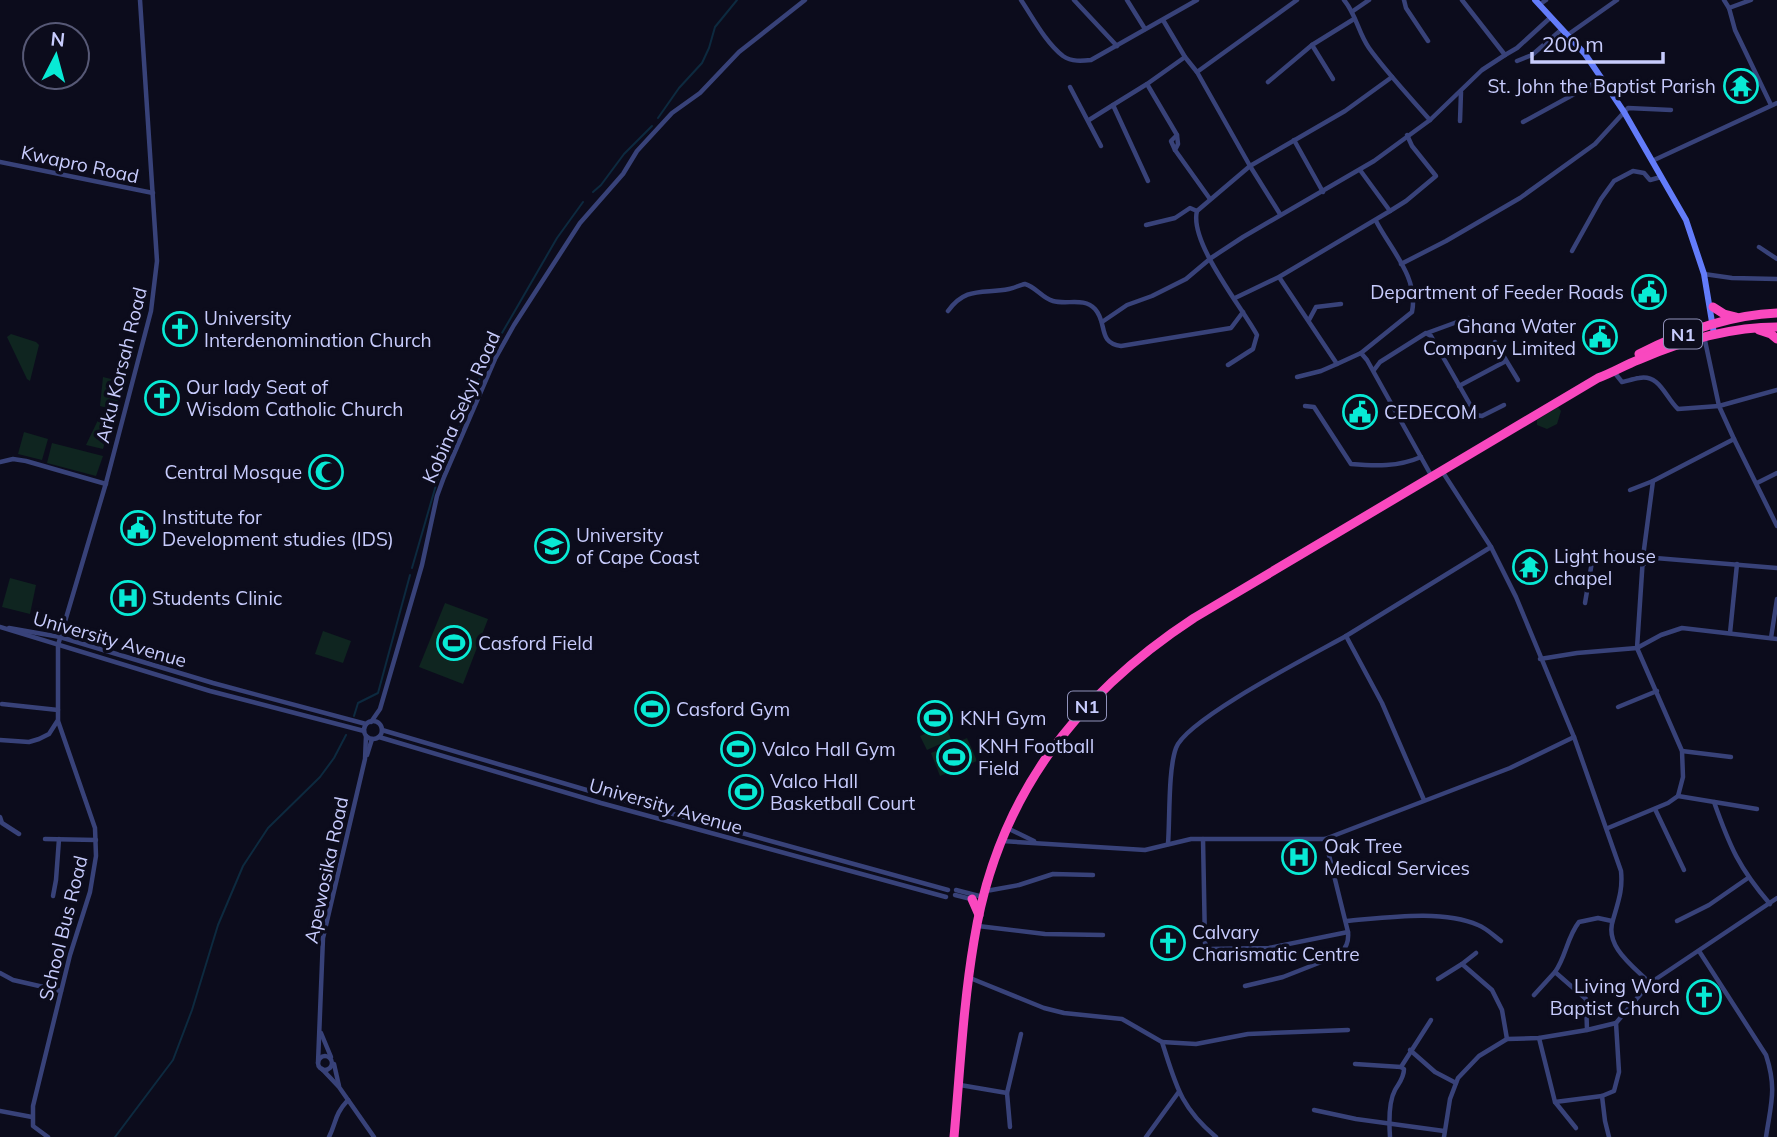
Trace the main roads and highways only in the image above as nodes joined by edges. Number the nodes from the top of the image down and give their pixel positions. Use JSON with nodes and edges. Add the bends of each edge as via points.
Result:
{"nodes":[{"id":1,"x":1537,"y":3,"type":"edge"},
{"id":2,"x":1711,"y":306,"type":"junction"},
{"id":3,"x":1776,"y":314,"type":"edge"},
{"id":4,"x":1738,"y":317,"type":"junction"},
{"id":5,"x":1777,"y":327,"type":"edge"},
{"id":6,"x":1715,"y":328,"type":"junction"},
{"id":7,"x":1754,"y":329,"type":"junction"},
{"id":8,"x":1701,"y":332,"type":"junction"},
{"id":9,"x":1777,"y":340,"type":"edge"},
{"id":10,"x":1598,"y":378,"type":"junction"},
{"id":11,"x":984,"y":894,"type":"junction"},
{"id":12,"x":979,"y":915,"type":"junction"},
{"id":13,"x":954,"y":1137,"type":"edge"}],
"edges":[{"from":1,"to":2,"type":"main road","via":[[1585,54],[1662,177],[1690,229]]},
{"from":2,"to":4,"type":"highway"},
{"from":2,"to":6,"type":"main road"},
{"from":2,"to":8,"type":"highway"},
{"from":3,"to":4,"type":"highway","number":"N1"},
{"from":4,"to":6,"type":"highway","number":"N1"},
{"from":5,"to":7,"type":"highway","number":"N1"},
{"from":6,"to":7,"type":"highway","number":"N1"},
{"from":6,"to":8,"type":"highway","number":"N1"},
{"from":7,"to":9,"type":"highway"},
{"from":8,"to":10,"type":"highway","number":"N1"},
{"from":8,"to":10,"type":"highway","number":"N1","via":[[1661,343]]},
{"from":10,"to":11,"type":"highway","number":"N1","via":[[1194,618],[1127,666],[1065,732],[1025,791],[1001,841]]},
{"from":11,"to":12,"type":"highway","number":"N1"},
{"from":11,"to":12,"type":"highway","via":[[972,897]]},
{"from":12,"to":13,"type":"highway","number":"N1"}]}
